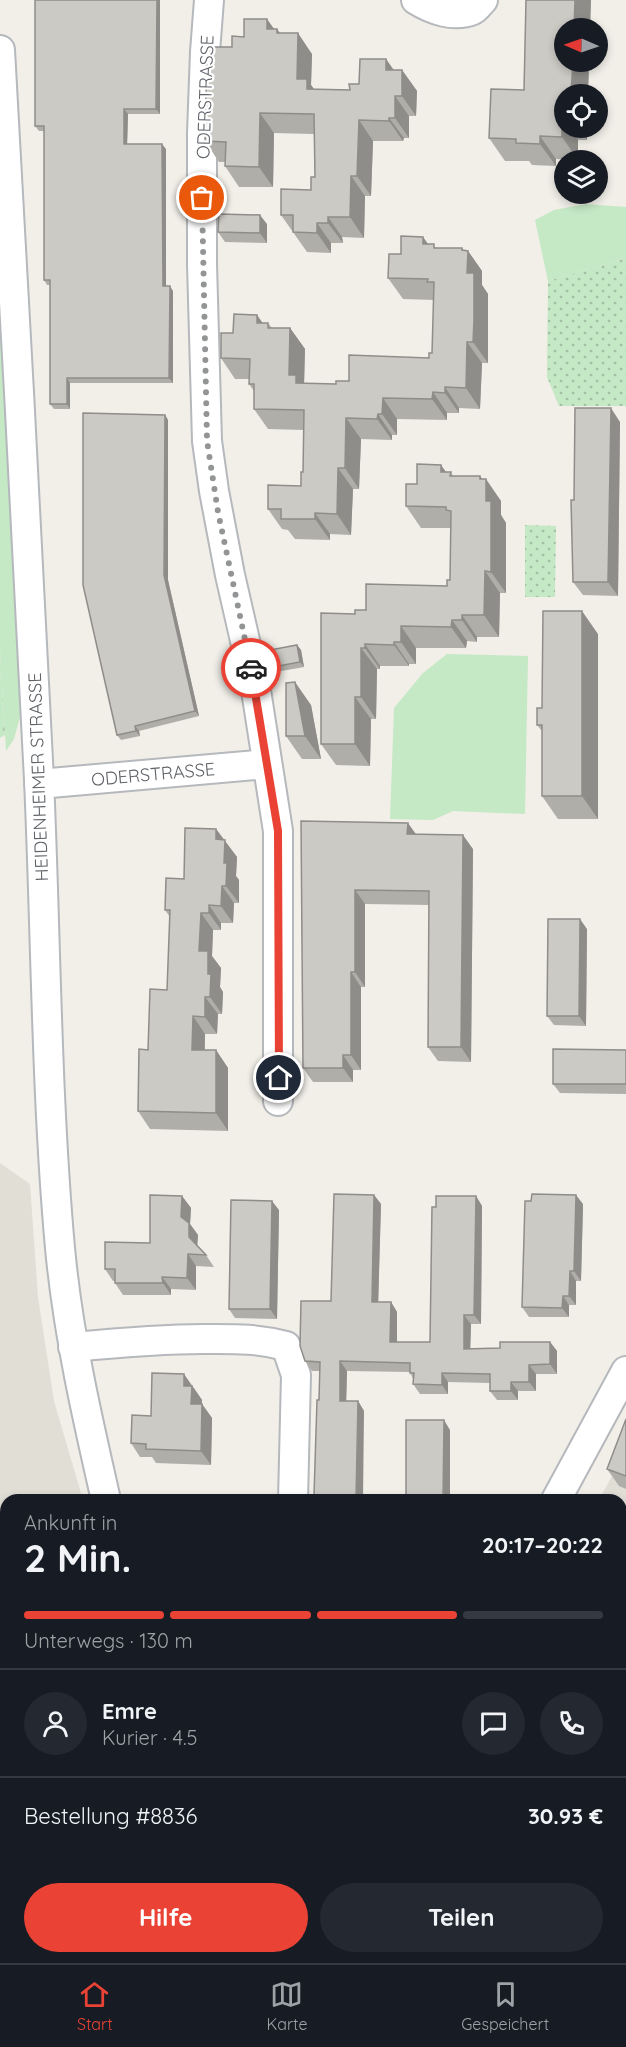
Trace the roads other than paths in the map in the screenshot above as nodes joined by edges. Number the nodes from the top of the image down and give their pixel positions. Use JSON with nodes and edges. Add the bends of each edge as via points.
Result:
{"nodes":[{"id":1,"x":209,"y":0,"type":"edge"},
{"id":2,"x":416,"y":0,"type":"edge"},
{"id":3,"x":483,"y":0,"type":"edge"},
{"id":4,"x":0,"y":50,"type":"edge"},
{"id":5,"x":267,"y":764,"type":"junction"},
{"id":6,"x":39,"y":784,"type":"junction"},
{"id":7,"x":278,"y":1101,"type":"dead end"},
{"id":8,"x":73,"y":1347,"type":"junction"},
{"id":9,"x":626,"y":1371,"type":"edge"},
{"id":10,"x":105,"y":1494,"type":"edge"},
{"id":11,"x":293,"y":1494,"type":"edge"},
{"id":12,"x":559,"y":1494,"type":"edge"}],
"edges":[{"from":1,"to":5,"type":"street","name":"ODERSTRASSE","via":[[202,133],[207,441]]},
{"from":2,"to":3,"type":"street","via":[[429,9],[451,13],[474,10]]},
{"from":4,"to":6,"type":"street","name":"HEIDENHEIMER STRASSE"},
{"from":5,"to":6,"type":"street","name":"ODERSTRASSE"},
{"from":5,"to":7,"type":"street","name":"ODERSTRASSE","via":[[278,831]]},
{"from":6,"to":8,"type":"street","name":"HEIDENHEIMER STRASSE","via":[[52,1130],[60,1250]]},
{"from":8,"to":10,"type":"street","name":"HEIDENHEIMER STRASSE"},
{"from":8,"to":11,"type":"street","via":[[218,1339],[261,1339],[285,1346],[296,1374]]},
{"from":9,"to":12,"type":"street"}]}
